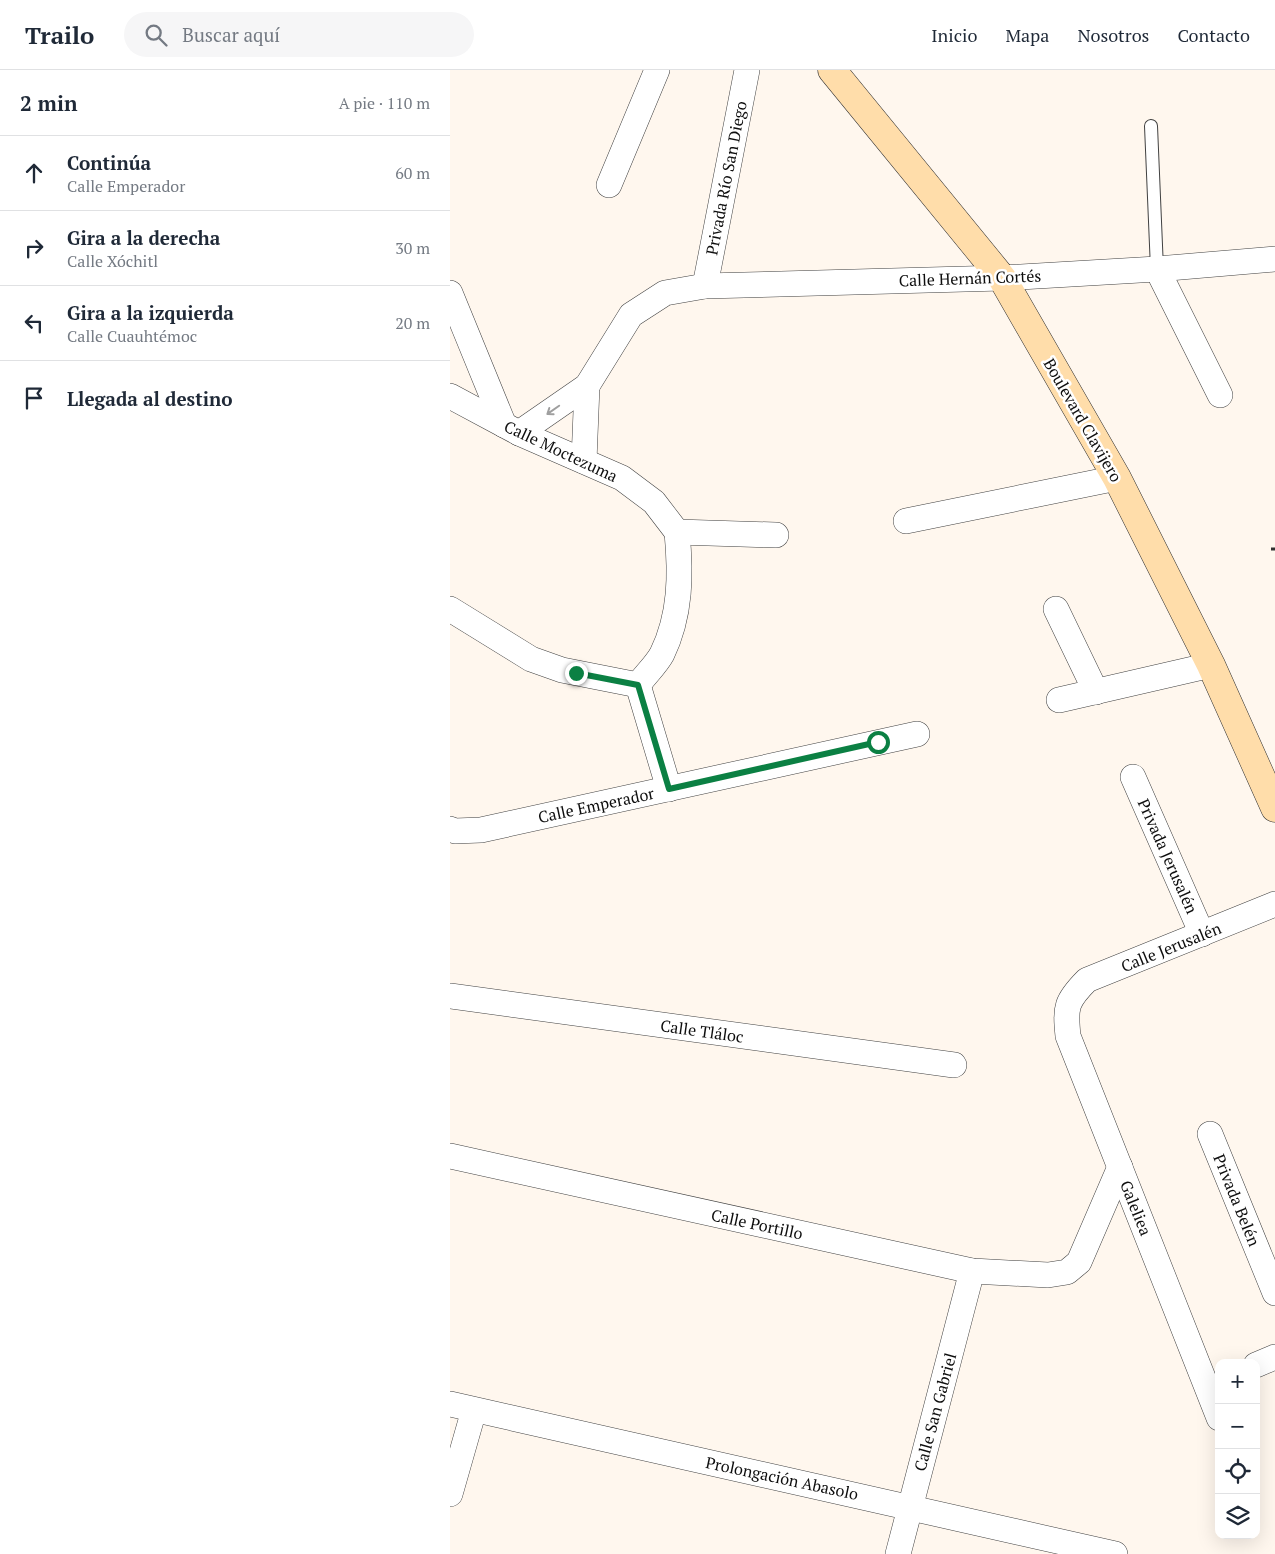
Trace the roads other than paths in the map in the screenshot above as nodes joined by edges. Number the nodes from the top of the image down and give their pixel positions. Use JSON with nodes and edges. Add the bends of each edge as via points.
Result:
{"nodes":[{"id":1,"x":657,"y":70,"type":"edge"},
{"id":2,"x":747,"y":70,"type":"edge"},
{"id":3,"x":832,"y":70,"type":"edge"},
{"id":4,"x":1152,"y":126,"type":"dead end"},
{"id":5,"x":609,"y":184,"type":"dead end"},
{"id":6,"x":1275,"y":259,"type":"edge"},
{"id":7,"x":1157,"y":269,"type":"junction"},
{"id":8,"x":1002,"y":278,"type":"junction"},
{"id":9,"x":705,"y":286,"type":"junction"},
{"id":10,"x":450,"y":293,"type":"edge"},
{"id":11,"x":587,"y":386,"type":"junction"},
{"id":12,"x":1220,"y":395,"type":"dead end"},
{"id":13,"x":450,"y":396,"type":"edge"},
{"id":14,"x":512,"y":429,"type":"junction"},
{"id":15,"x":584,"y":461,"type":"junction"},
{"id":16,"x":1117,"y":478,"type":"junction"},
{"id":17,"x":906,"y":521,"type":"dead end"},
{"id":18,"x":677,"y":532,"type":"junction"},
{"id":19,"x":776,"y":536,"type":"dead end"},
{"id":20,"x":450,"y":609,"type":"edge"},
{"id":21,"x":1056,"y":609,"type":"dead end"},
{"id":22,"x":1211,"y":665,"type":"junction"},
{"id":23,"x":638,"y":685,"type":"junction"},
{"id":24,"x":1096,"y":692,"type":"junction"},
{"id":25,"x":1059,"y":700,"type":"dead end"},
{"id":26,"x":917,"y":734,"type":"dead end"},
{"id":27,"x":1133,"y":777,"type":"dead end"},
{"id":28,"x":669,"y":789,"type":"junction"},
{"id":29,"x":1275,"y":808,"type":"edge"},
{"id":30,"x":450,"y":829,"type":"edge"},
{"id":31,"x":1275,"y":904,"type":"edge"},
{"id":32,"x":1202,"y":934,"type":"junction"},
{"id":33,"x":450,"y":996,"type":"edge"},
{"id":34,"x":1071,"y":996,"type":"joint"},
{"id":35,"x":954,"y":1065,"type":"dead end"},
{"id":36,"x":1210,"y":1134,"type":"dead end"},
{"id":37,"x":450,"y":1156,"type":"edge"},
{"id":38,"x":1120,"y":1167,"type":"junction"},
{"id":39,"x":972,"y":1271,"type":"junction"},
{"id":40,"x":1275,"y":1293,"type":"edge"},
{"id":41,"x":1275,"y":1357,"type":"edge"},
{"id":42,"x":1260,"y":1363,"type":"edge"},
{"id":43,"x":1212,"y":1382,"type":"edge"},
{"id":44,"x":450,"y":1404,"type":"edge"},
{"id":45,"x":1216,"y":1404,"type":"edge"},
{"id":46,"x":474,"y":1410,"type":"junction"},
{"id":47,"x":450,"y":1494,"type":"edge"},
{"id":48,"x":910,"y":1507,"type":"junction"},
{"id":49,"x":898,"y":1554,"type":"edge"},
{"id":50,"x":1114,"y":1554,"type":"edge"}],
"edges":[{"from":1,"to":5,"type":"street"},
{"from":2,"to":9,"type":"street","name":"Privada Río San Diego"},
{"from":3,"to":8,"type":"street","name":"Boulevard Clavijero"},
{"from":4,"to":7,"type":"lane"},
{"from":6,"to":7,"type":"street","name":"Calle Hernán Cortés"},
{"from":7,"to":8,"type":"street","name":"Calle Hernán Cortés"},
{"from":7,"to":12,"type":"street"},
{"from":8,"to":9,"type":"street","name":"Calle Hernán Cortés"},
{"from":8,"to":16,"type":"street","name":"Boulevard Clavijero"},
{"from":9,"to":11,"type":"street","name":"Calle Hernán Cortés","via":[[665,293],[631,314]]},
{"from":10,"to":14,"type":"street"},
{"from":11,"to":14,"type":"street","one_way":true},
{"from":11,"to":15,"type":"street"},
{"from":13,"to":14,"type":"street","name":"Calle Moctezuma"},
{"from":14,"to":15,"type":"street","name":"Calle Moctezuma"},
{"from":15,"to":18,"type":"street","name":"Calle Moctezuma","via":[[622,478],[654,502]]},
{"from":16,"to":17,"type":"street"},
{"from":16,"to":22,"type":"street","name":"Boulevard Clavijero"},
{"from":18,"to":19,"type":"street"},
{"from":18,"to":23,"type":"street","via":[[681,572],[676,613],[661,655]]},
{"from":20,"to":23,"type":"street","via":[[531,659],[562,670]]},
{"from":21,"to":24,"type":"street"},
{"from":22,"to":24,"type":"street"},
{"from":22,"to":29,"type":"street","name":"Boulevard Clavijero"},
{"from":23,"to":28,"type":"street"},
{"from":24,"to":25,"type":"street"},
{"from":26,"to":28,"type":"street","name":"Calle Emperador"},
{"from":27,"to":32,"type":"street","name":"Privada Jerusalén"},
{"from":28,"to":30,"type":"street","name":"Calle Emperador","via":[[481,830]]},
{"from":31,"to":32,"type":"street","name":"Calle Jerusalén"},
{"from":32,"to":34,"type":"street","name":"Calle Jerusalén","via":[[1087,980]]},
{"from":33,"to":35,"type":"street","name":"Calle Tláloc"},
{"from":34,"to":38,"type":"street","name":"Galeliea","via":[[1066,1016],[1068,1036]]},
{"from":36,"to":40,"type":"street","name":"Privada Belén"},
{"from":37,"to":39,"type":"street","name":"Calle Portillo"},
{"from":38,"to":39,"type":"street","name":"Calle Portillo","via":[[1079,1262],[1067,1272],[1048,1275]]},
{"from":38,"to":43,"type":"street","name":"Galeliea"},
{"from":39,"to":48,"type":"street","name":"Calle San Gabriel"},
{"from":41,"to":42,"type":"street"},
{"from":43,"to":45,"type":"street","name":"Galeliea"},
{"from":44,"to":46,"type":"street","name":"Prolongación Abasolo"},
{"from":46,"to":47,"type":"street"},
{"from":46,"to":48,"type":"street","name":"Prolongación Abasolo"},
{"from":48,"to":49,"type":"street","name":"Calle San Gabriel"},
{"from":48,"to":50,"type":"street","name":"Prolongación Abasolo"}]}
